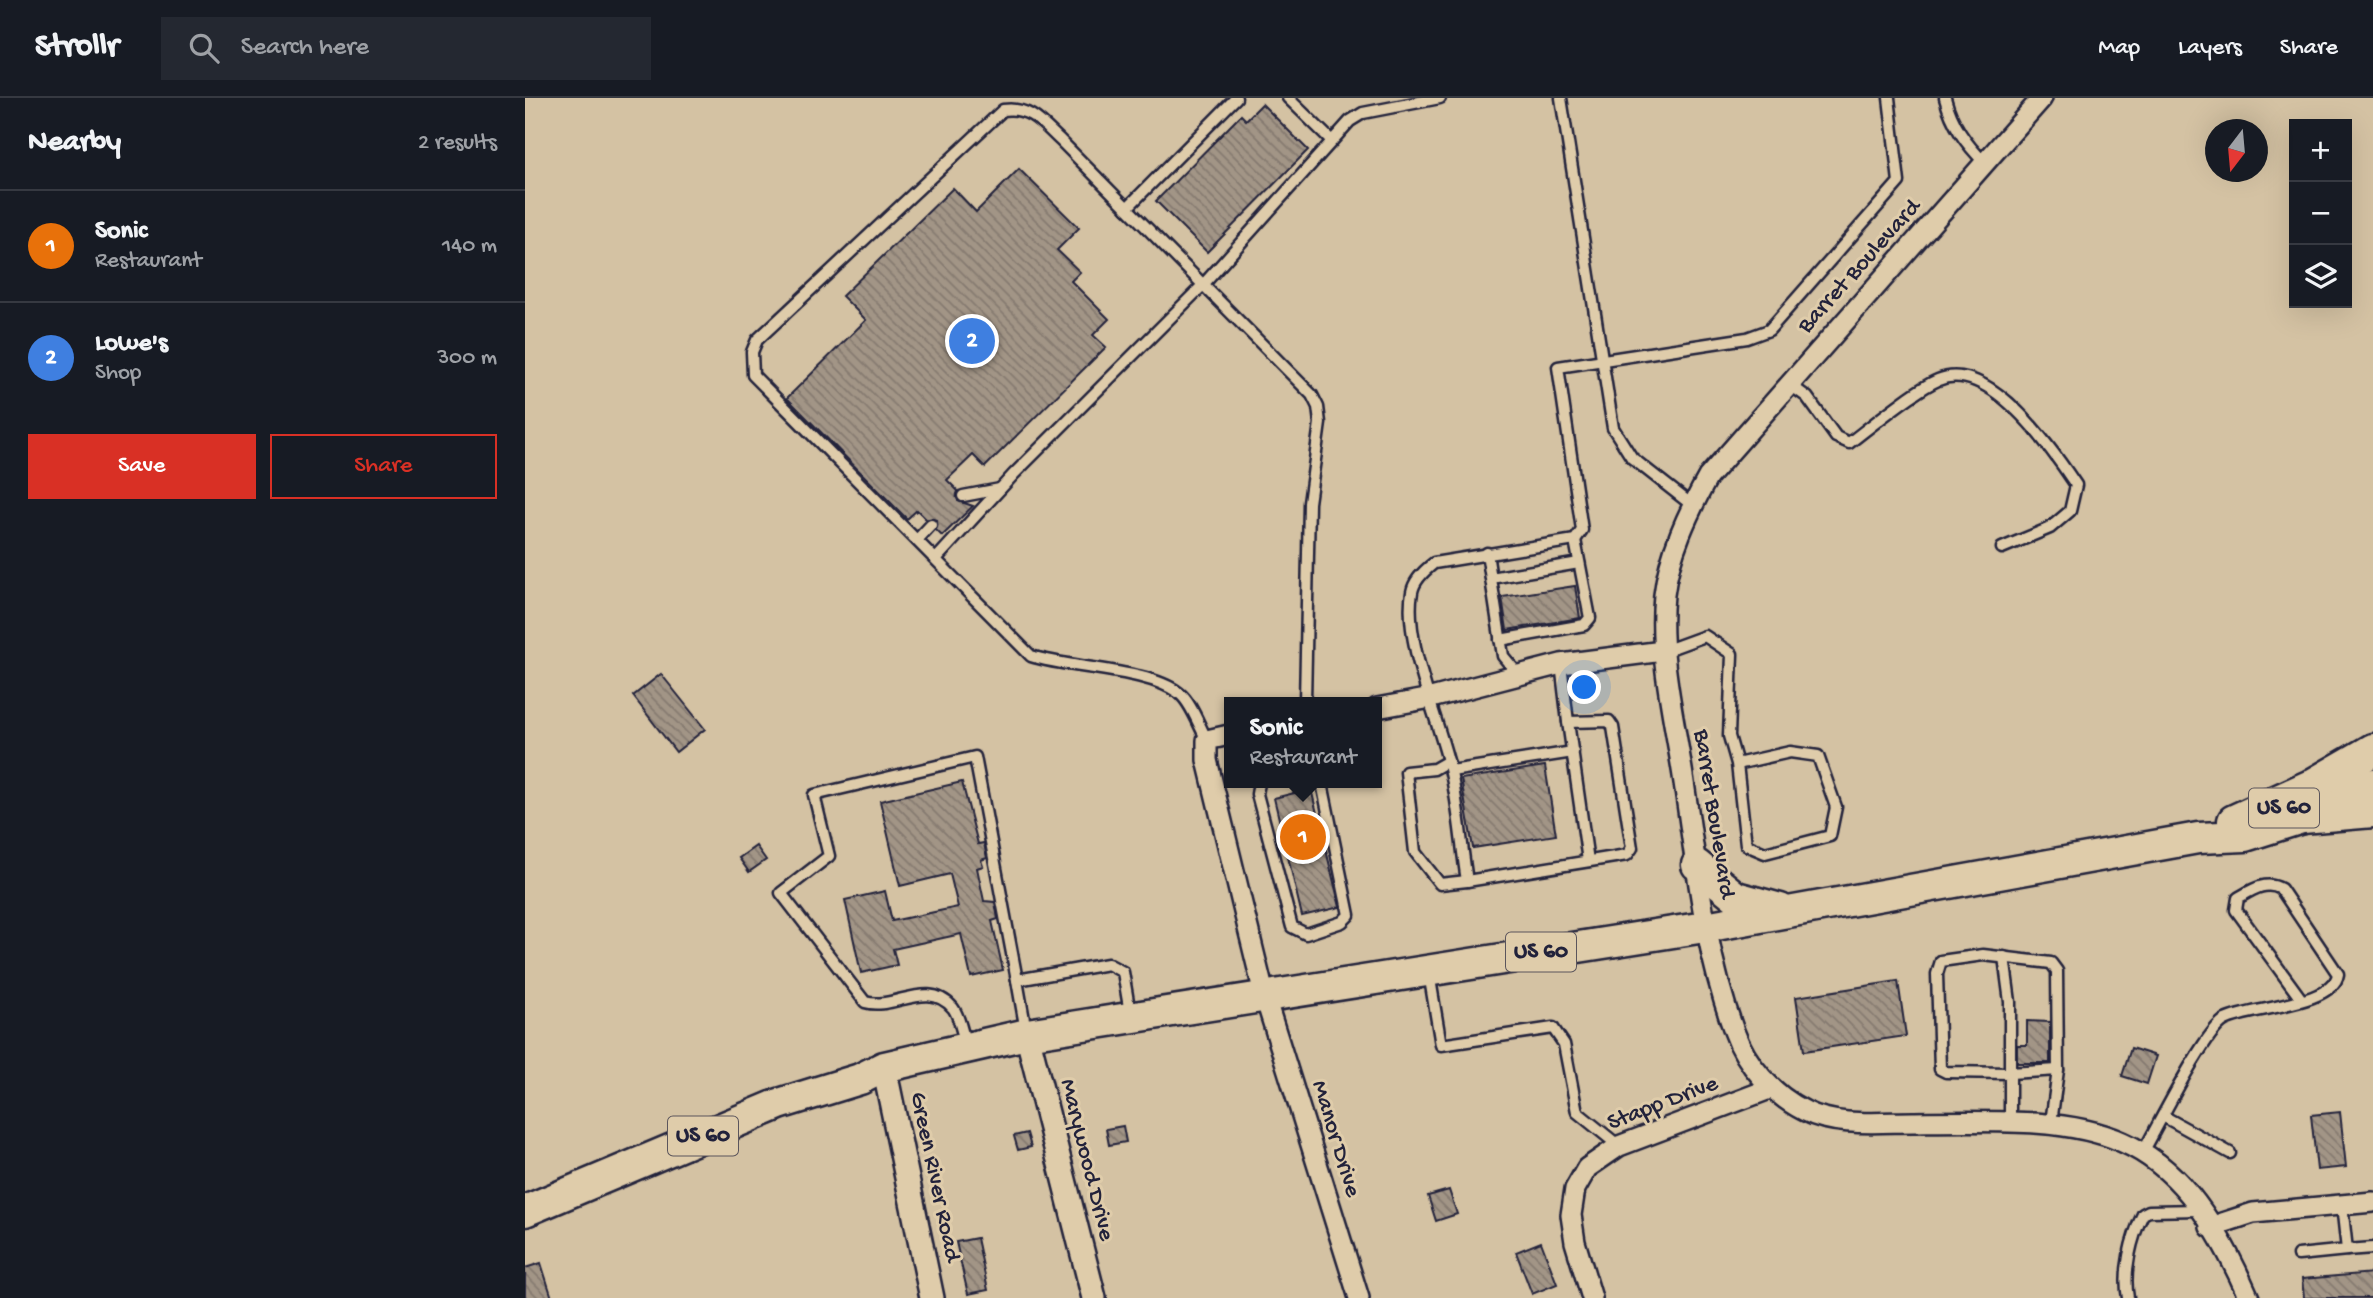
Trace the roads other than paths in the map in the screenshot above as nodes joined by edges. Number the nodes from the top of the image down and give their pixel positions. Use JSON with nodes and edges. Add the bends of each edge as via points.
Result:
{"nodes":[{"id":1,"x":1236,"y":98,"type":"edge"},
{"id":2,"x":1288,"y":98,"type":"edge"},
{"id":3,"x":1440,"y":98,"type":"edge"},
{"id":4,"x":1561,"y":98,"type":"edge"},
{"id":5,"x":1889,"y":98,"type":"edge"},
{"id":6,"x":1945,"y":98,"type":"edge"},
{"id":7,"x":2042,"y":98,"type":"edge"},
{"id":8,"x":1428,"y":99,"type":"edge"},
{"id":9,"x":1332,"y":141,"type":"junction"},
{"id":10,"x":1985,"y":164,"type":"junction"},
{"id":11,"x":1127,"y":208,"type":"junction"},
{"id":12,"x":1202,"y":286,"type":"junction"},
{"id":13,"x":1602,"y":361,"type":"junction"},
{"id":14,"x":1788,"y":384,"type":"junction"},
{"id":15,"x":1000,"y":489,"type":"junction"},
{"id":16,"x":963,"y":496,"type":"dead end"},
{"id":17,"x":1692,"y":505,"type":"junction"},
{"id":18,"x":931,"y":525,"type":"dead end"},
{"id":19,"x":917,"y":540,"type":"junction"},
{"id":20,"x":1575,"y":540,"type":"junction"},
{"id":21,"x":2002,"y":548,"type":"dead end"},
{"id":22,"x":1487,"y":553,"type":"junction"},
{"id":23,"x":936,"y":559,"type":"junction"},
{"id":24,"x":1579,"y":563,"type":"junction"},
{"id":25,"x":1491,"y":578,"type":"junction"},
{"id":26,"x":1500,"y":640,"type":"junction"},
{"id":27,"x":1663,"y":651,"type":"junction"},
{"id":28,"x":1561,"y":664,"type":"junction"},
{"id":29,"x":1517,"y":673,"type":"junction"},
{"id":30,"x":1305,"y":697,"type":"edge"},
{"id":31,"x":1431,"y":698,"type":"junction"},
{"id":32,"x":1382,"y":707,"type":"edge"},
{"id":33,"x":1568,"y":722,"type":"junction"},
{"id":34,"x":1224,"y":736,"type":"edge"},
{"id":35,"x":1207,"y":740,"type":"junction"},
{"id":36,"x":2373,"y":750,"type":"edge"},
{"id":37,"x":1573,"y":752,"type":"junction"},
{"id":38,"x":1737,"y":764,"type":"junction"},
{"id":39,"x":1449,"y":766,"type":"junction"},
{"id":40,"x":2373,"y":784,"type":"edge"},
{"id":41,"x":1258,"y":788,"type":"edge"},
{"id":42,"x":1323,"y":788,"type":"edge"},
{"id":43,"x":2373,"y":797,"type":"edge"},
{"id":44,"x":2373,"y":811,"type":"edge"},
{"id":45,"x":2302,"y":817,"type":"junction"},
{"id":46,"x":2234,"y":821,"type":"junction"},
{"id":47,"x":2198,"y":838,"type":"junction"},
{"id":48,"x":1588,"y":861,"type":"junction"},
{"id":49,"x":1697,"y":865,"type":"junction"},
{"id":50,"x":1467,"y":881,"type":"junction"},
{"id":51,"x":1791,"y":911,"type":"junction"},
{"id":52,"x":1705,"y":927,"type":"junction"},
{"id":53,"x":2004,"y":957,"type":"junction"},
{"id":54,"x":1429,"y":969,"type":"junction"},
{"id":55,"x":1017,"y":980,"type":"junction"},
{"id":56,"x":1264,"y":994,"type":"junction"},
{"id":57,"x":2301,"y":999,"type":"junction"},
{"id":58,"x":1131,"y":1017,"type":"junction"},
{"id":59,"x":1027,"y":1034,"type":"junction"},
{"id":60,"x":968,"y":1048,"type":"junction"},
{"id":61,"x":884,"y":1067,"type":"junction"},
{"id":62,"x":2057,"y":1070,"type":"junction"},
{"id":63,"x":2010,"y":1073,"type":"junction"},
{"id":64,"x":1772,"y":1088,"type":"junction"},
{"id":65,"x":2164,"y":1116,"type":"junction"},
{"id":66,"x":2010,"y":1121,"type":"junction"},
{"id":67,"x":2051,"y":1123,"type":"junction"},
{"id":68,"x":1619,"y":1146,"type":"junction"},
{"id":69,"x":2143,"y":1152,"type":"junction"},
{"id":70,"x":2230,"y":1153,"type":"dead end"},
{"id":71,"x":2373,"y":1202,"type":"edge"},
{"id":72,"x":2342,"y":1205,"type":"junction"},
{"id":73,"x":525,"y":1211,"type":"edge"},
{"id":74,"x":2205,"y":1218,"type":"junction"},
{"id":75,"x":2373,"y":1248,"type":"edge"},
{"id":76,"x":2347,"y":1250,"type":"junction"},
{"id":77,"x":2298,"y":1255,"type":"dead end"},
{"id":78,"x":932,"y":1298,"type":"edge"},
{"id":79,"x":1094,"y":1298,"type":"edge"},
{"id":80,"x":1359,"y":1298,"type":"edge"},
{"id":81,"x":1592,"y":1298,"type":"edge"},
{"id":82,"x":2128,"y":1298,"type":"edge"},
{"id":83,"x":2249,"y":1298,"type":"edge"}],
"edges":[{"from":1,"to":11,"type":"lane"},
{"from":2,"to":9,"type":"lane"},
{"from":3,"to":8,"type":"lane"},
{"from":4,"to":13,"type":"lane"},
{"from":5,"to":13,"type":"lane","via":[[1899,182],[1769,330],[1747,338]]},
{"from":6,"to":10,"type":"lane","via":[[1951,118]]},
{"from":7,"to":10,"type":"street","name":"Barret Boulevard"},
{"from":8,"to":9,"type":"lane","via":[[1363,113]]},
{"from":9,"to":12,"type":"lane"},
{"from":10,"to":14,"type":"street","name":"Barret Boulevard"},
{"from":11,"to":12,"type":"lane"},
{"from":11,"to":19,"type":"lane","via":[[1031,113],[1003,110],[757,340],[752,352],[753,375]]},
{"from":12,"to":15,"type":"lane"},
{"from":12,"to":30,"type":"lane","via":[[1312,395],[1318,407],[1306,562]]},
{"from":13,"to":17,"type":"lane","via":[[1613,428],[1622,446]]},
{"from":13,"to":20,"type":"lane","via":[[1558,367],[1582,530]]},
{"from":14,"to":17,"type":"street","name":"Barret Boulevard","via":[[1708,477]]},
{"from":14,"to":21,"type":"lane","via":[[1807,397],[1836,437],[1849,443],[1939,379],[1968,377],[1993,391],[2026,420],[2076,485],[2070,511],[2050,528]]},
{"from":15,"to":16,"type":"lane"},
{"from":15,"to":23,"type":"lane"},
{"from":17,"to":27,"type":"street","name":"Barret Boulevard","via":[[1667,576]]},
{"from":18,"to":19,"type":"lane"},
{"from":19,"to":23,"type":"lane"},
{"from":20,"to":22,"type":"lane"},
{"from":20,"to":24,"type":"lane"},
{"from":22,"to":25,"type":"lane"},
{"from":22,"to":31,"type":"lane","via":[[1434,563],[1412,590],[1417,650]]},
{"from":23,"to":35,"type":"lane","via":[[1031,656],[1146,678],[1180,693]]},
{"from":24,"to":25,"type":"lane"},
{"from":24,"to":26,"type":"lane","via":[[1590,618],[1584,625]]},
{"from":25,"to":26,"type":"lane"},
{"from":26,"to":29,"type":"lane","via":[[1503,656]]},
{"from":27,"to":28,"type":"street"},
{"from":27,"to":38,"type":"lane","via":[[1705,636],[1732,654],[1729,736]]},
{"from":27,"to":49,"type":"street","name":"Barret Boulevard"},
{"from":28,"to":29,"type":"street"},
{"from":28,"to":33,"type":"lane"},
{"from":29,"to":31,"type":"street"},
{"from":31,"to":32,"type":"street"},
{"from":31,"to":39,"type":"lane"},
{"from":33,"to":37,"type":"lane"},
{"from":33,"to":48,"type":"lane","via":[[1609,721],[1613,727],[1632,848],[1627,855]]},
{"from":34,"to":35,"type":"street"},
{"from":35,"to":56,"type":"street","name":"Manor Drive","via":[[1207,760]]},
{"from":36,"to":46,"type":"highway","via":[[2311,786]]},
{"from":37,"to":39,"type":"lane"},
{"from":37,"to":48,"type":"lane"},
{"from":38,"to":38,"type":"lane","via":[[1746,845],[1765,853],[1830,836],[1836,807],[1818,756],[1790,751]]},
{"from":39,"to":50,"type":"lane"},
{"from":39,"to":50,"type":"lane","via":[[1406,772],[1415,852],[1440,884]]},
{"from":40,"to":46,"type":"main road","number":"US 60"},
{"from":41,"to":42,"type":"lane","via":[[1292,927],[1306,934],[1342,922],[1349,915]]},
{"from":43,"to":45,"type":"main road","number":"US 60"},
{"from":44,"to":45,"type":"highway"},
{"from":45,"to":47,"type":"main road","number":"US 60","via":[[2245,836]]},
{"from":46,"to":47,"type":"main road","number":"US 60"},
{"from":47,"to":51,"type":"main road","number":"US 60"},
{"from":48,"to":50,"type":"lane"},
{"from":49,"to":51,"type":"main road","via":[[1736,897]]},
{"from":49,"to":52,"type":"street","name":"Barret Boulevard"},
{"from":51,"to":52,"type":"main road","number":"US 60"},
{"from":52,"to":54,"type":"main road","number":"US 60"},
{"from":52,"to":64,"type":"street","name":"Barret Boulevard","via":[[1735,1033],[1753,1067]]},
{"from":53,"to":62,"type":"lane","via":[[2051,963],[2057,971]]},
{"from":53,"to":63,"type":"lane","via":[[2010,1002]]},
{"from":53,"to":63,"type":"lane","via":[[1941,961],[1937,974],[1940,1069]]},
{"from":54,"to":56,"type":"main road","number":"US 60"},
{"from":54,"to":68,"type":"lane","via":[[1441,1045],[1553,1028],[1564,1044],[1577,1112]]},
{"from":55,"to":58,"type":"lane","via":[[1108,964],[1123,972]]},
{"from":55,"to":59,"type":"lane"},
{"from":55,"to":60,"type":"lane","via":[[975,757],[814,795],[829,856],[781,893],[865,1002],[875,1005],[924,993],[938,997],[953,1009]]},
{"from":56,"to":58,"type":"main road","number":"US 60"},
{"from":56,"to":80,"type":"street","name":"Manor Drive"},
{"from":57,"to":57,"type":"lane","via":[[2334,986],[2338,974],[2281,889],[2257,887],[2238,898],[2236,910]]},
{"from":57,"to":65,"type":"lane","via":[[2224,1020],[2206,1042]]},
{"from":58,"to":59,"type":"main road","number":"US 60"},
{"from":59,"to":60,"type":"main road","number":"US 60"},
{"from":59,"to":79,"type":"street","name":"Marywood Drive"},
{"from":60,"to":61,"type":"main road","number":"US 60"},
{"from":61,"to":73,"type":"main road","number":"US 60","via":[[779,1104]]},
{"from":61,"to":78,"type":"street","name":"Green River Road"},
{"from":62,"to":63,"type":"lane"},
{"from":62,"to":67,"type":"lane"},
{"from":63,"to":66,"type":"lane"},
{"from":64,"to":66,"type":"street","name":"Barret Boulevard","via":[[1808,1112],[1844,1120]]},
{"from":64,"to":68,"type":"street","name":"Stapp Drive"},
{"from":65,"to":69,"type":"lane"},
{"from":65,"to":70,"type":"lane"},
{"from":66,"to":67,"type":"street","name":"Barret Boulevard"},
{"from":67,"to":69,"type":"street","name":"Barret Boulevard","via":[[2102,1133]]},
{"from":68,"to":81,"type":"street","name":"Stapp Drive","via":[[1587,1168],[1572,1201],[1572,1228]]},
{"from":69,"to":74,"type":"street","name":"Barret Boulevard","via":[[2171,1174]]},
{"from":71,"to":72,"type":"street"},
{"from":72,"to":74,"type":"street"},
{"from":72,"to":76,"type":"lane"},
{"from":74,"to":82,"type":"lane","via":[[2143,1214],[2128,1261]]},
{"from":74,"to":83,"type":"street","name":"Barret Boulevard"},
{"from":75,"to":76,"type":"lane"},
{"from":76,"to":77,"type":"lane"}]}
